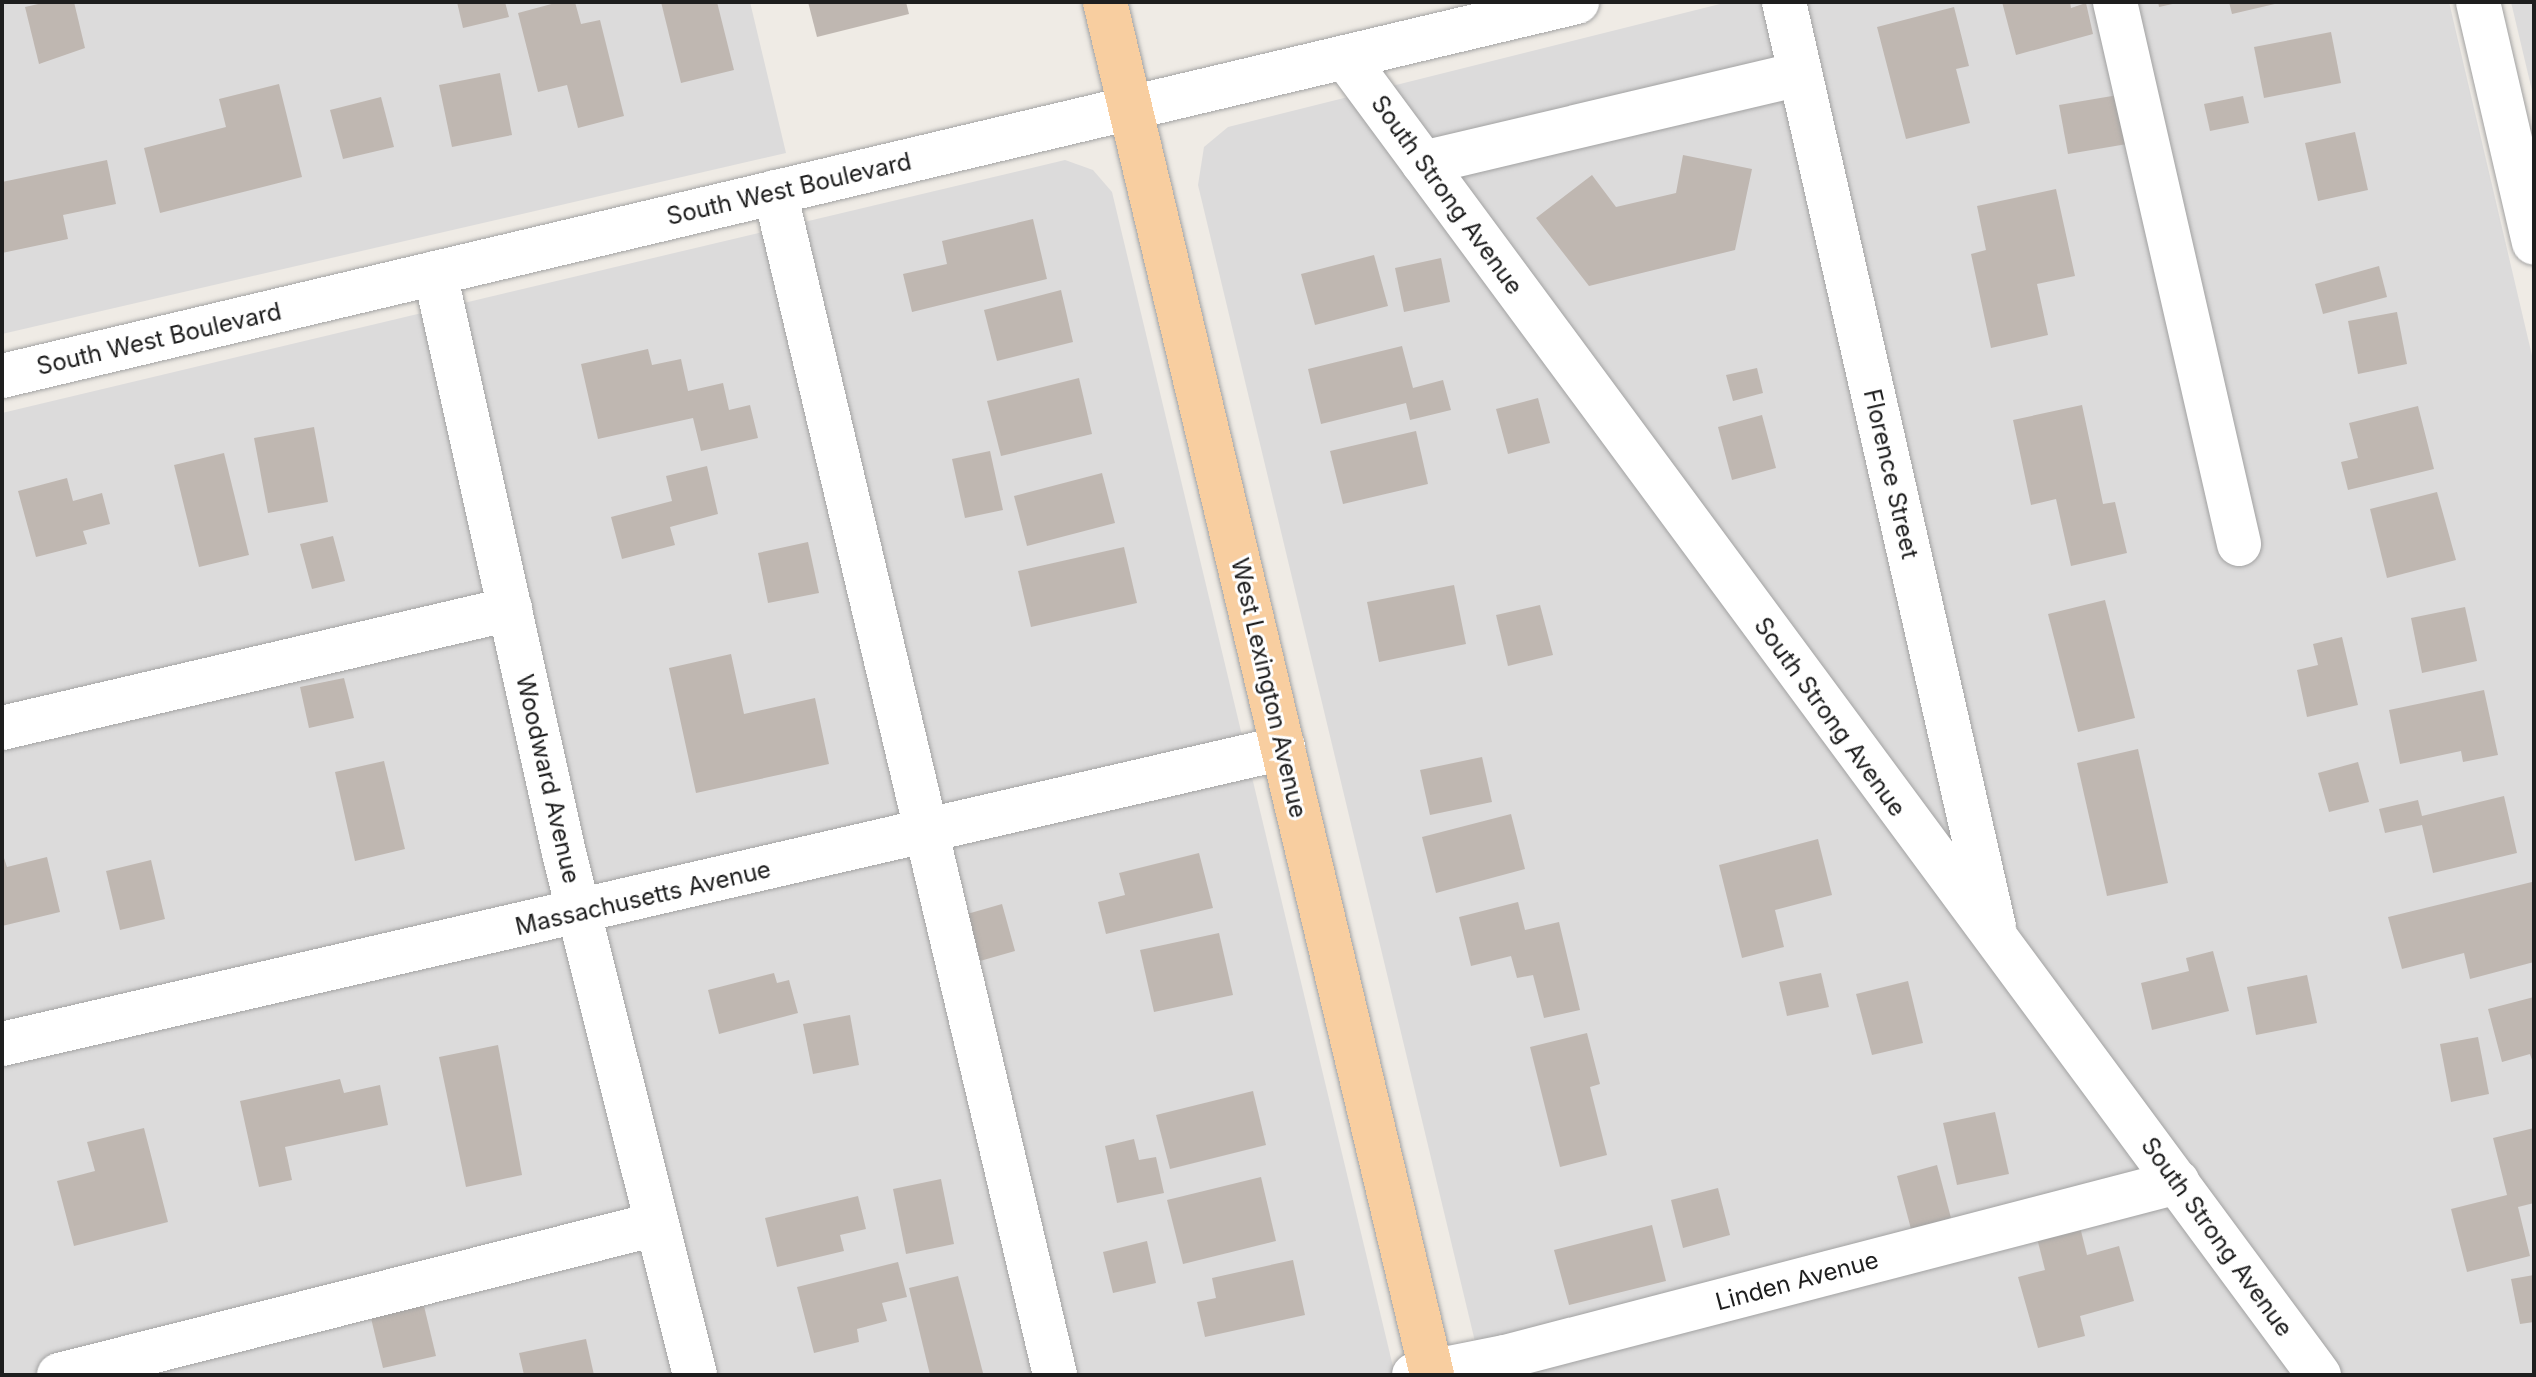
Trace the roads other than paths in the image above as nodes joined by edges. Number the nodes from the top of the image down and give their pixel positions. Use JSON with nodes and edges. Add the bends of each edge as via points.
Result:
{"nodes":[{"id":1,"x":1105,"y":2,"type":"edge"},
{"id":2,"x":1577,"y":2,"type":"edge"},
{"id":3,"x":1784,"y":2,"type":"edge"},
{"id":4,"x":2115,"y":2,"type":"edge"},
{"id":5,"x":2478,"y":2,"type":"edge"},
{"id":6,"x":1345,"y":57,"type":"junction"},
{"id":7,"x":1800,"y":74,"type":"junction"},
{"id":8,"x":1131,"y":110,"type":"junction"},
{"id":9,"x":1423,"y":163,"type":"junction"},
{"id":10,"x":775,"y":192,"type":"junction"},
{"id":11,"x":2534,"y":243,"type":"edge"},
{"id":12,"x":435,"y":273,"type":"junction"},
{"id":13,"x":2,"y":376,"type":"edge"},
{"id":14,"x":2239,"y":544,"type":"dead end"},
{"id":15,"x":510,"y":609,"type":"junction"},
{"id":16,"x":2,"y":728,"type":"edge"},
{"id":17,"x":1283,"y":748,"type":"junction"},
{"id":18,"x":924,"y":832,"type":"junction"},
{"id":19,"x":579,"y":914,"type":"junction"},
{"id":20,"x":1999,"y":945,"type":"junction"},
{"id":21,"x":2,"y":1044,"type":"edge"},
{"id":22,"x":2178,"y":1182,"type":"junction"},
{"id":23,"x":656,"y":1224,"type":"junction"},
{"id":24,"x":1426,"y":1374,"type":"edge"},
{"id":25,"x":59,"y":1375,"type":"edge"},
{"id":26,"x":695,"y":1375,"type":"edge"},
{"id":27,"x":1055,"y":1375,"type":"edge"},
{"id":28,"x":2319,"y":1375,"type":"edge"}],
"edges":[{"from":1,"to":8,"type":"main road","name":"West Lexington Avenue"},
{"from":2,"to":6,"type":"street","name":"South West Boulevard"},
{"from":3,"to":7,"type":"street","name":"Florence Street"},
{"from":4,"to":14,"type":"street"},
{"from":5,"to":11,"type":"street"},
{"from":6,"to":8,"type":"street","name":"South West Boulevard"},
{"from":6,"to":9,"type":"street","name":"South Strong Avenue"},
{"from":7,"to":9,"type":"street"},
{"from":7,"to":20,"type":"street","name":"Florence Street"},
{"from":8,"to":10,"type":"street","name":"South West Boulevard"},
{"from":8,"to":17,"type":"main road","name":"West Lexington Avenue"},
{"from":9,"to":20,"type":"street","name":"South Strong Avenue"},
{"from":10,"to":12,"type":"street","name":"South West Boulevard"},
{"from":10,"to":18,"type":"street"},
{"from":12,"to":13,"type":"street","name":"South West Boulevard"},
{"from":12,"to":15,"type":"street","name":"Woodward Avenue"},
{"from":15,"to":16,"type":"street"},
{"from":15,"to":19,"type":"street","name":"Woodward Avenue"},
{"from":17,"to":18,"type":"street","name":"Massachusetts Avenue"},
{"from":17,"to":24,"type":"main road","name":"West Lexington Avenue"},
{"from":18,"to":19,"type":"street","name":"Massachusetts Avenue"},
{"from":18,"to":27,"type":"street"},
{"from":19,"to":21,"type":"street","name":"Massachusetts Avenue"},
{"from":19,"to":23,"type":"street","name":"Woodward Avenue"},
{"from":20,"to":22,"type":"street","name":"South Strong Avenue"},
{"from":22,"to":24,"type":"street","name":"Linden Avenue"},
{"from":22,"to":28,"type":"street","name":"South Strong Avenue"},
{"from":23,"to":25,"type":"street"},
{"from":23,"to":26,"type":"street","name":"Woodward Avenue"}]}
